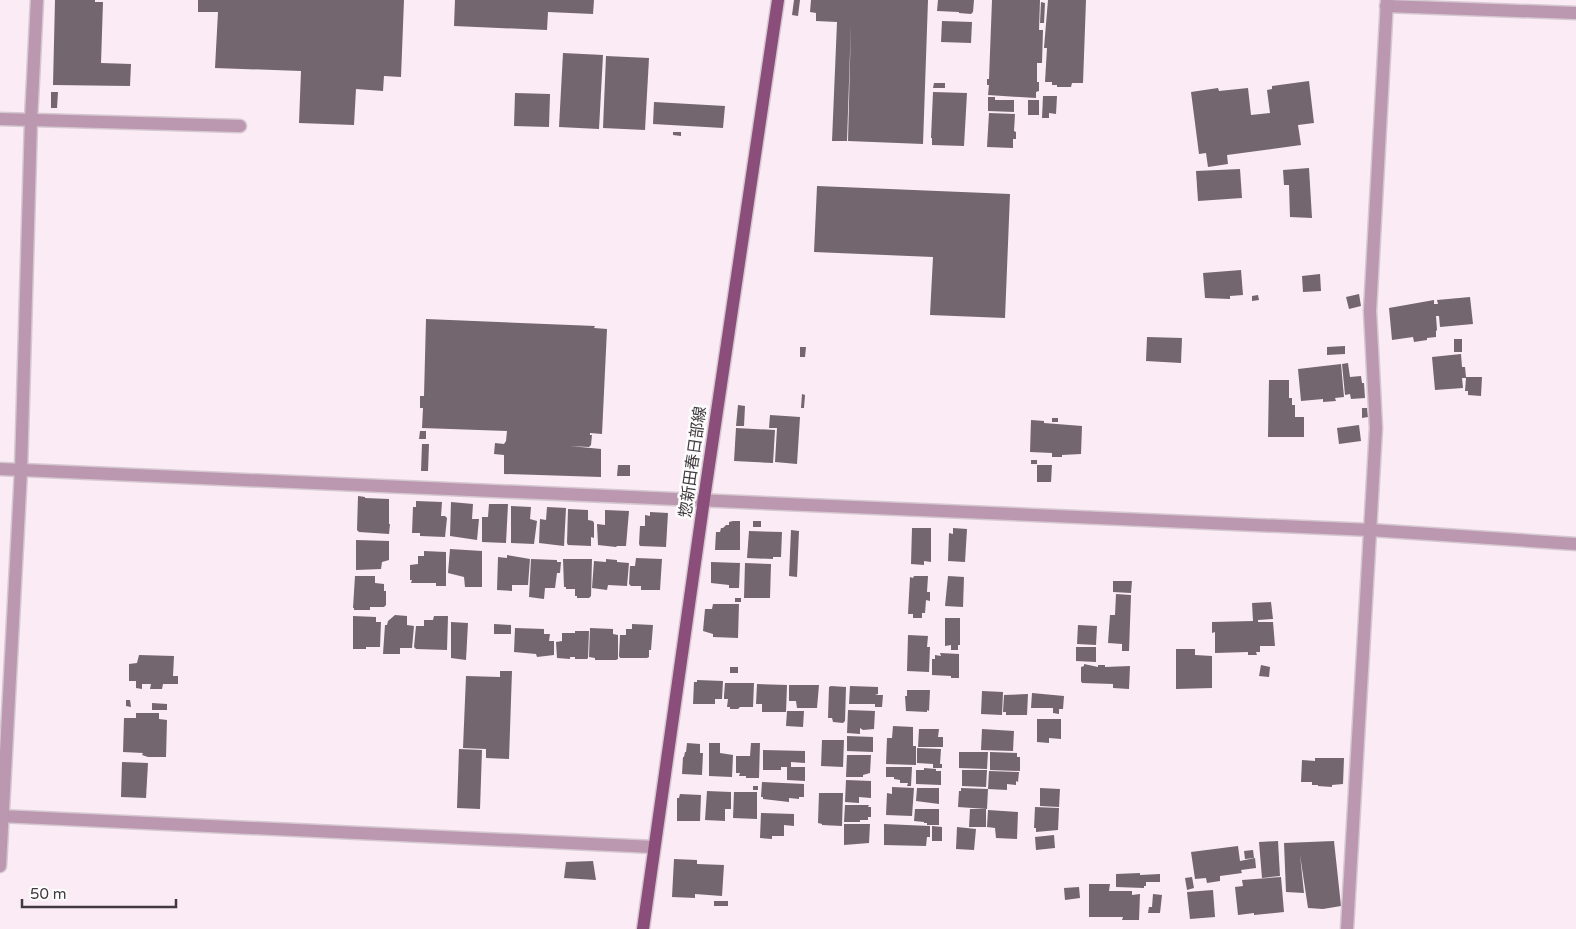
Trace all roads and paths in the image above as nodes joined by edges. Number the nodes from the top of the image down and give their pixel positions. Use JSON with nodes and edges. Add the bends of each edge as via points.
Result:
{"nodes":[{"id":1,"x":37,"y":0,"type":"edge"},
{"id":2,"x":778,"y":0,"type":"edge"},
{"id":3,"x":1386,"y":3,"type":"edge"},
{"id":4,"x":1576,"y":13,"type":"edge"},
{"id":5,"x":0,"y":119,"type":"edge"},
{"id":6,"x":31,"y":120,"type":"junction"},
{"id":7,"x":240,"y":126,"type":"dead end"},
{"id":8,"x":0,"y":469,"type":"edge"},
{"id":9,"x":21,"y":470,"type":"junction"},
{"id":10,"x":704,"y":500,"type":"junction"},
{"id":11,"x":1370,"y":530,"type":"junction"},
{"id":12,"x":1576,"y":544,"type":"edge"},
{"id":13,"x":1,"y":816,"type":"edge"},
{"id":14,"x":654,"y":848,"type":"junction"},
{"id":15,"x":0,"y":866,"type":"edge"},
{"id":16,"x":643,"y":929,"type":"edge"},
{"id":17,"x":1348,"y":929,"type":"edge"}],
"edges":[{"from":1,"to":6,"type":"street"},
{"from":2,"to":10,"type":"main road","name":"惣新田春日部線"},
{"from":3,"to":4,"type":"street"},
{"from":3,"to":11,"type":"street","via":[[1370,311],[1376,428]]},
{"from":5,"to":6,"type":"street"},
{"from":6,"to":7,"type":"street"},
{"from":6,"to":9,"type":"street"},
{"from":8,"to":9,"type":"street"},
{"from":9,"to":10,"type":"street"},
{"from":9,"to":13,"type":"street"},
{"from":10,"to":11,"type":"street"},
{"from":10,"to":14,"type":"main road","name":"惣新田春日部線"},
{"from":11,"to":12,"type":"street"},
{"from":11,"to":17,"type":"street"},
{"from":13,"to":14,"type":"street"},
{"from":13,"to":15,"type":"street"},
{"from":14,"to":16,"type":"main road","name":"惣新田春日部線"}]}
